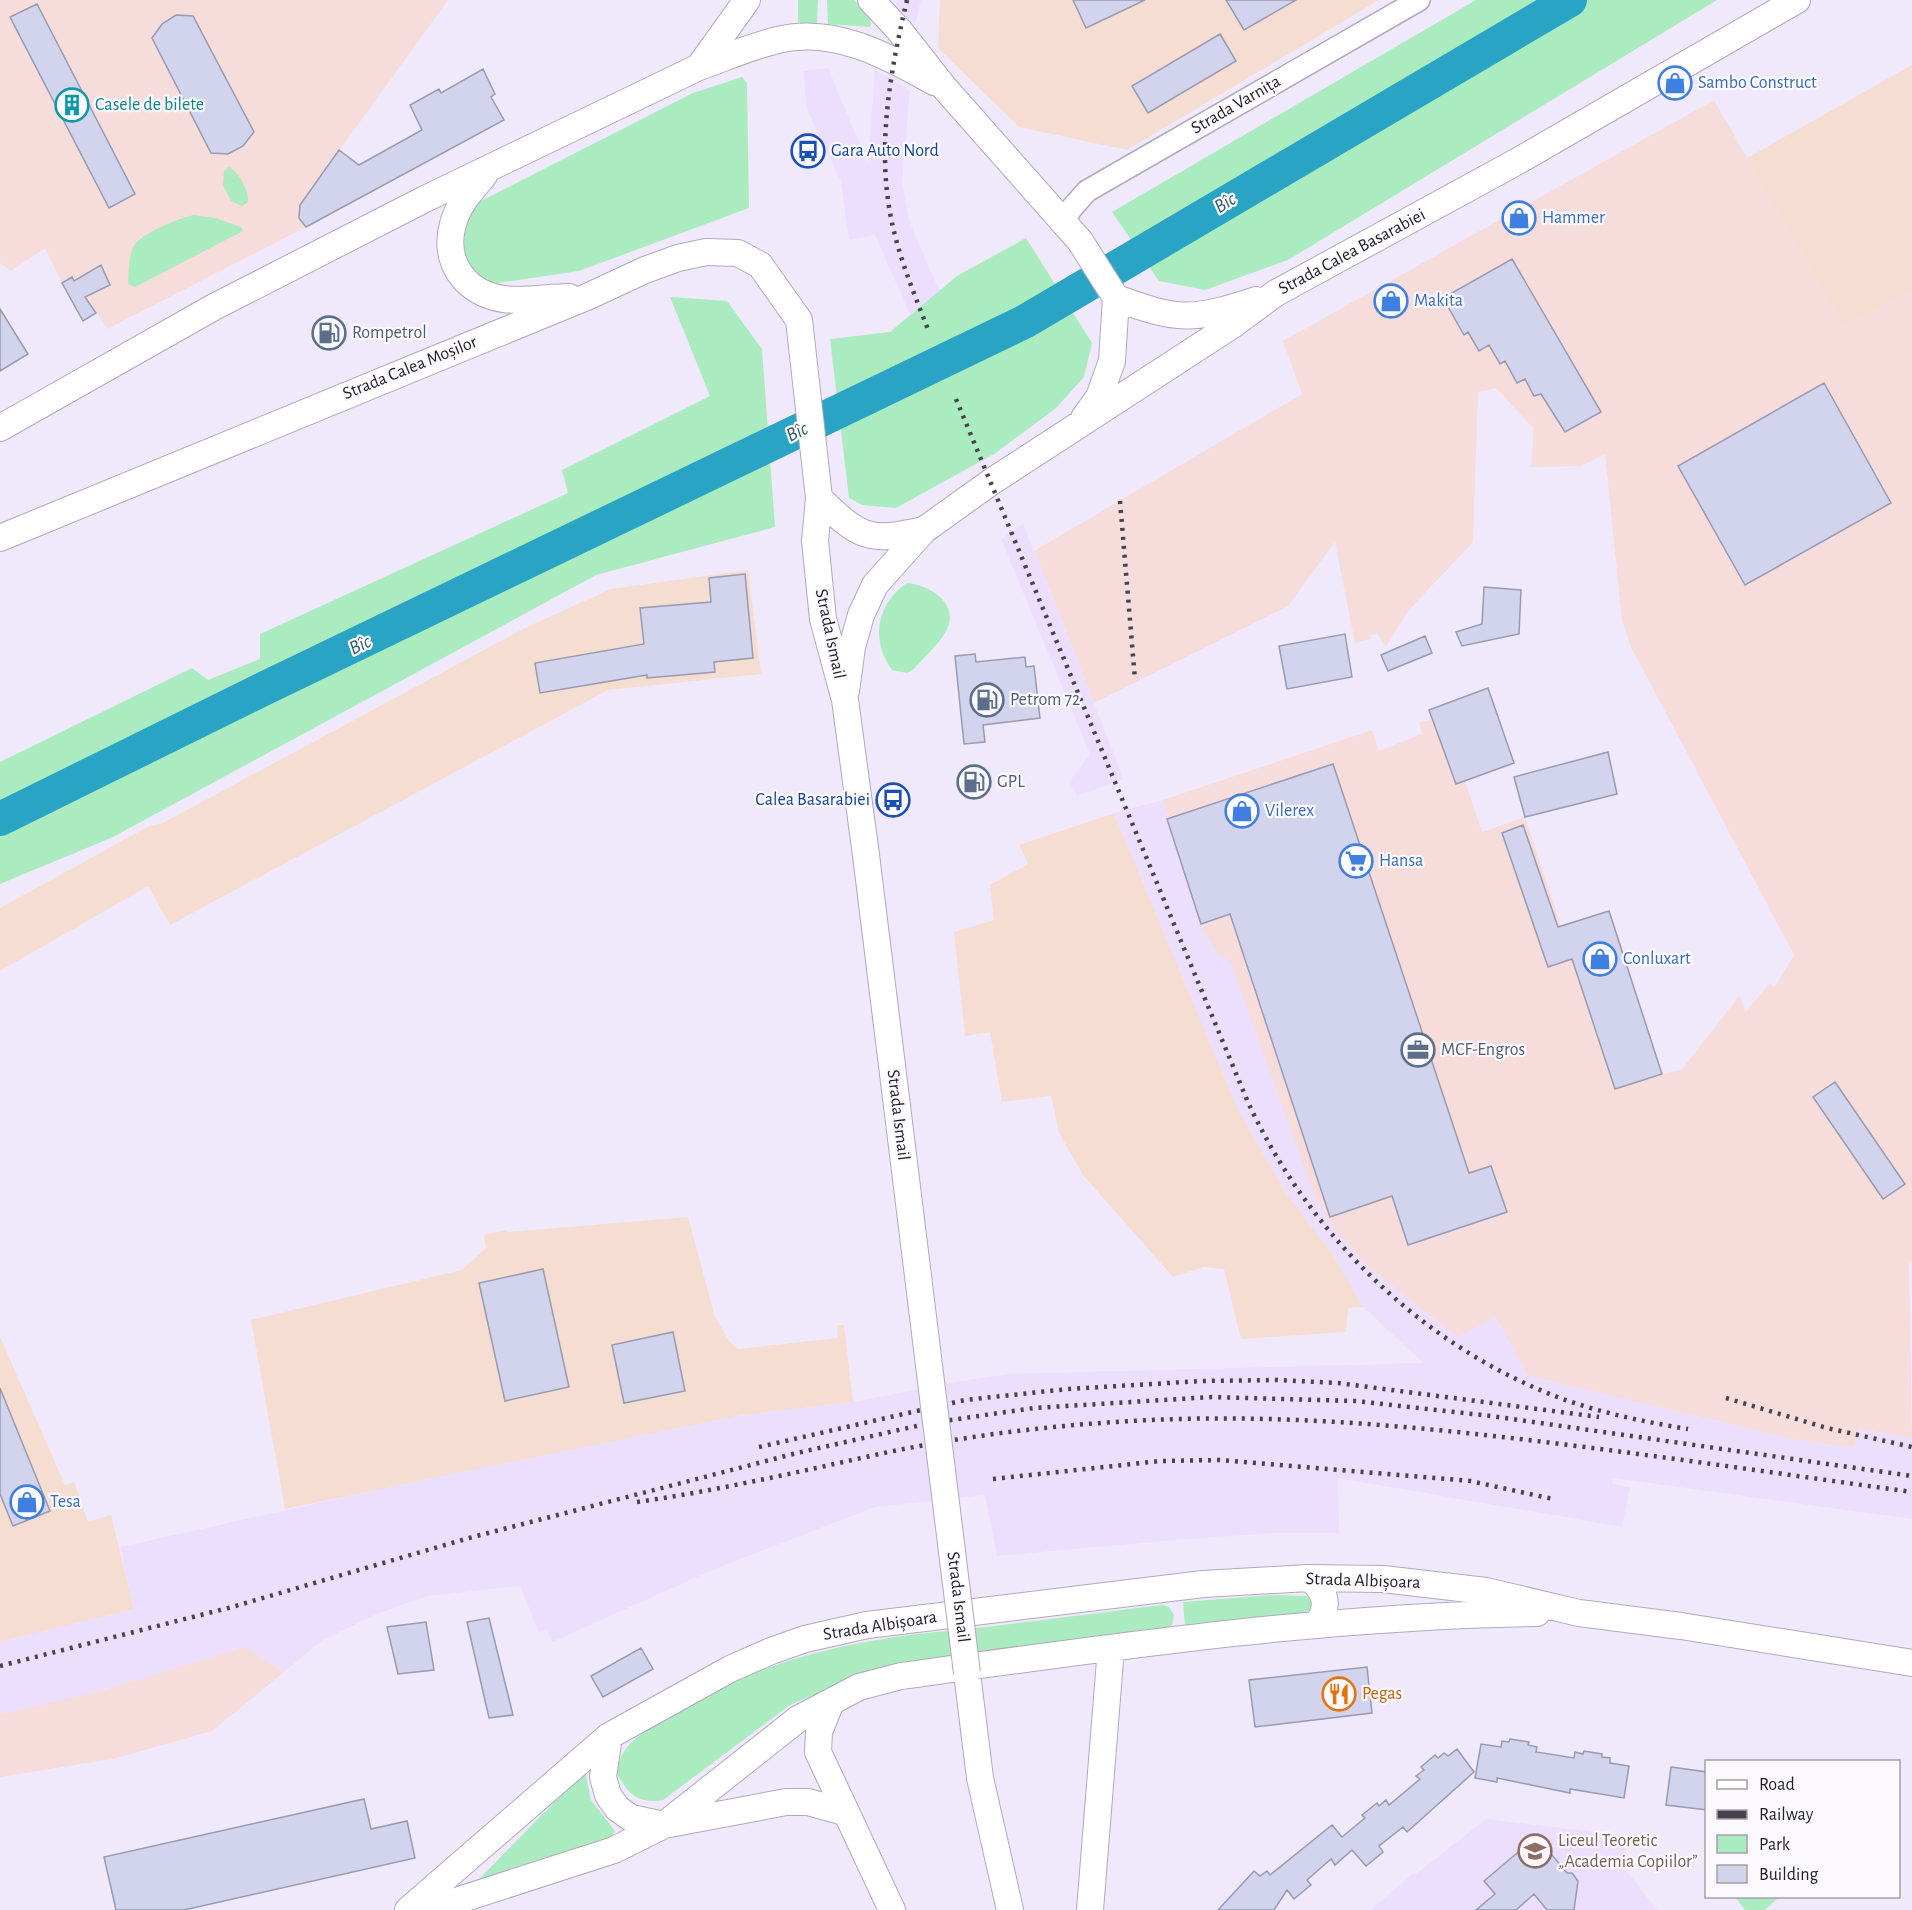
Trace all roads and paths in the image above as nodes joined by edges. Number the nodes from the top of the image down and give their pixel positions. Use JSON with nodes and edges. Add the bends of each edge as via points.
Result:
{"nodes":[{"id":1,"x":747,"y":0,"type":"edge"},
{"id":2,"x":871,"y":0,"type":"edge"},
{"id":3,"x":1419,"y":0,"type":"edge"},
{"id":4,"x":1797,"y":0,"type":"edge"},
{"id":5,"x":699,"y":67,"type":"junction"},
{"id":6,"x":943,"y":86,"type":"junction"},
{"id":7,"x":489,"y":169,"type":"junction"},
{"id":8,"x":1072,"y":231,"type":"junction"},
{"id":9,"x":1276,"y":293,"type":"junction"},
{"id":10,"x":1114,"y":295,"type":"junction"},
{"id":11,"x":589,"y":296,"type":"junction"},
{"id":12,"x":799,"y":320,"type":"joint"},
{"id":13,"x":0,"y":428,"type":"edge"},
{"id":14,"x":1076,"y":428,"type":"junction"},
{"id":15,"x":819,"y":498,"type":"junction"},
{"id":16,"x":924,"y":530,"type":"junction"},
{"id":17,"x":0,"y":538,"type":"edge"},
{"id":18,"x":845,"y":700,"type":"junction"},
{"id":19,"x":1308,"y":1578,"type":"junction"},
{"id":20,"x":1579,"y":1613,"type":"junction"},
{"id":21,"x":1316,"y":1625,"type":"junction"},
{"id":22,"x":1111,"y":1648,"type":"junction"},
{"id":23,"x":1912,"y":1663,"type":"edge"},
{"id":24,"x":831,"y":1702,"type":"junction"},
{"id":25,"x":609,"y":1736,"type":"junction"},
{"id":26,"x":844,"y":1812,"type":"junction"},
{"id":27,"x":664,"y":1825,"type":"junction"},
{"id":28,"x":1090,"y":1907,"type":"edge"},
{"id":29,"x":1007,"y":1908,"type":"edge"},
{"id":30,"x":408,"y":1910,"type":"edge"},
{"id":31,"x":428,"y":1910,"type":"edge"},
{"id":32,"x":892,"y":1910,"type":"edge"}],
"edges":[{"from":1,"to":5,"type":"main road"},
{"from":2,"to":6,"type":"main road"},
{"from":3,"to":8,"type":"street","name":"Strada Varnița","via":[[1087,191],[1071,209]]},
{"from":4,"to":9,"type":"main road","name":"Strada Calea Basarabiei","via":[[1518,161]]},
{"from":5,"to":6,"type":"main road","via":[[778,39],[823,38],[865,47]]},
{"from":5,"to":7,"type":"main road"},
{"from":6,"to":8,"type":"main road"},
{"from":7,"to":11,"type":"main road","via":[[464,199],[453,223],[450,248],[456,269],[466,284],[506,300]]},
{"from":7,"to":13,"type":"main road","via":[[214,307]]},
{"from":8,"to":10,"type":"main road"},
{"from":9,"to":10,"type":"main road","via":[[1215,312],[1181,317],[1159,314]]},
{"from":9,"to":14,"type":"main road","name":"Strada Calea Basarabiei"},
{"from":10,"to":14,"type":"main road","via":[[1112,361],[1099,397]]},
{"from":11,"to":12,"type":"main road","name":"Strada Calea Moșilor","via":[[678,258],[706,252],[738,253],[760,265]]},
{"from":11,"to":17,"type":"main road","name":"Strada Calea Moșilor"},
{"from":12,"to":15,"type":"main road","name":"Strada Ismail"},
{"from":14,"to":16,"type":"main road","name":"Strada Calea Basarabiei"},
{"from":15,"to":16,"type":"main road","name":"Strada Calea Basarabiei","via":[[849,526],[876,538]]},
{"from":15,"to":18,"type":"main road","name":"Strada Ismail","via":[[815,541],[823,619]]},
{"from":16,"to":18,"type":"main road","name":"Strada Calea Basarabiei","via":[[875,585],[861,615]]},
{"from":18,"to":29,"type":"main road","name":"Strada Ismail","bridge":true,"via":[[980,1778]]},
{"from":19,"to":20,"type":"main road","name":"Strada Albișoara","via":[[1435,1583]]},
{"from":19,"to":21,"type":"main road","via":[[1318,1584],[1326,1605]]},
{"from":19,"to":25,"type":"main road","name":"Strada Albișoara","via":[[1178,1587],[839,1631],[771,1651],[730,1669]]},
{"from":20,"to":21,"type":"main road","name":"Strada Albișoara","via":[[1443,1615]]},
{"from":20,"to":23,"type":"main road","name":"Strada Albișoara"},
{"from":21,"to":22,"type":"main road","name":"Strada Albișoara"},
{"from":22,"to":24,"type":"main road","name":"Strada Albișoara","via":[[901,1676],[859,1687]]},
{"from":22,"to":28,"type":"main road"},
{"from":24,"to":26,"type":"main road","via":[[819,1731],[818,1752]]},
{"from":24,"to":27,"type":"main road","name":"Strada Albișoara","via":[[798,1719]]},
{"from":25,"to":27,"type":"main road","via":[[603,1777],[608,1795],[631,1818]]},
{"from":25,"to":30,"type":"main road","name":"Strada Albișoara"},
{"from":26,"to":27,"type":"main road","via":[[808,1802],[786,1802]]},
{"from":26,"to":32,"type":"main road"},
{"from":27,"to":31,"type":"main road","name":"Strada Albișoara","via":[[614,1850]]}]}
